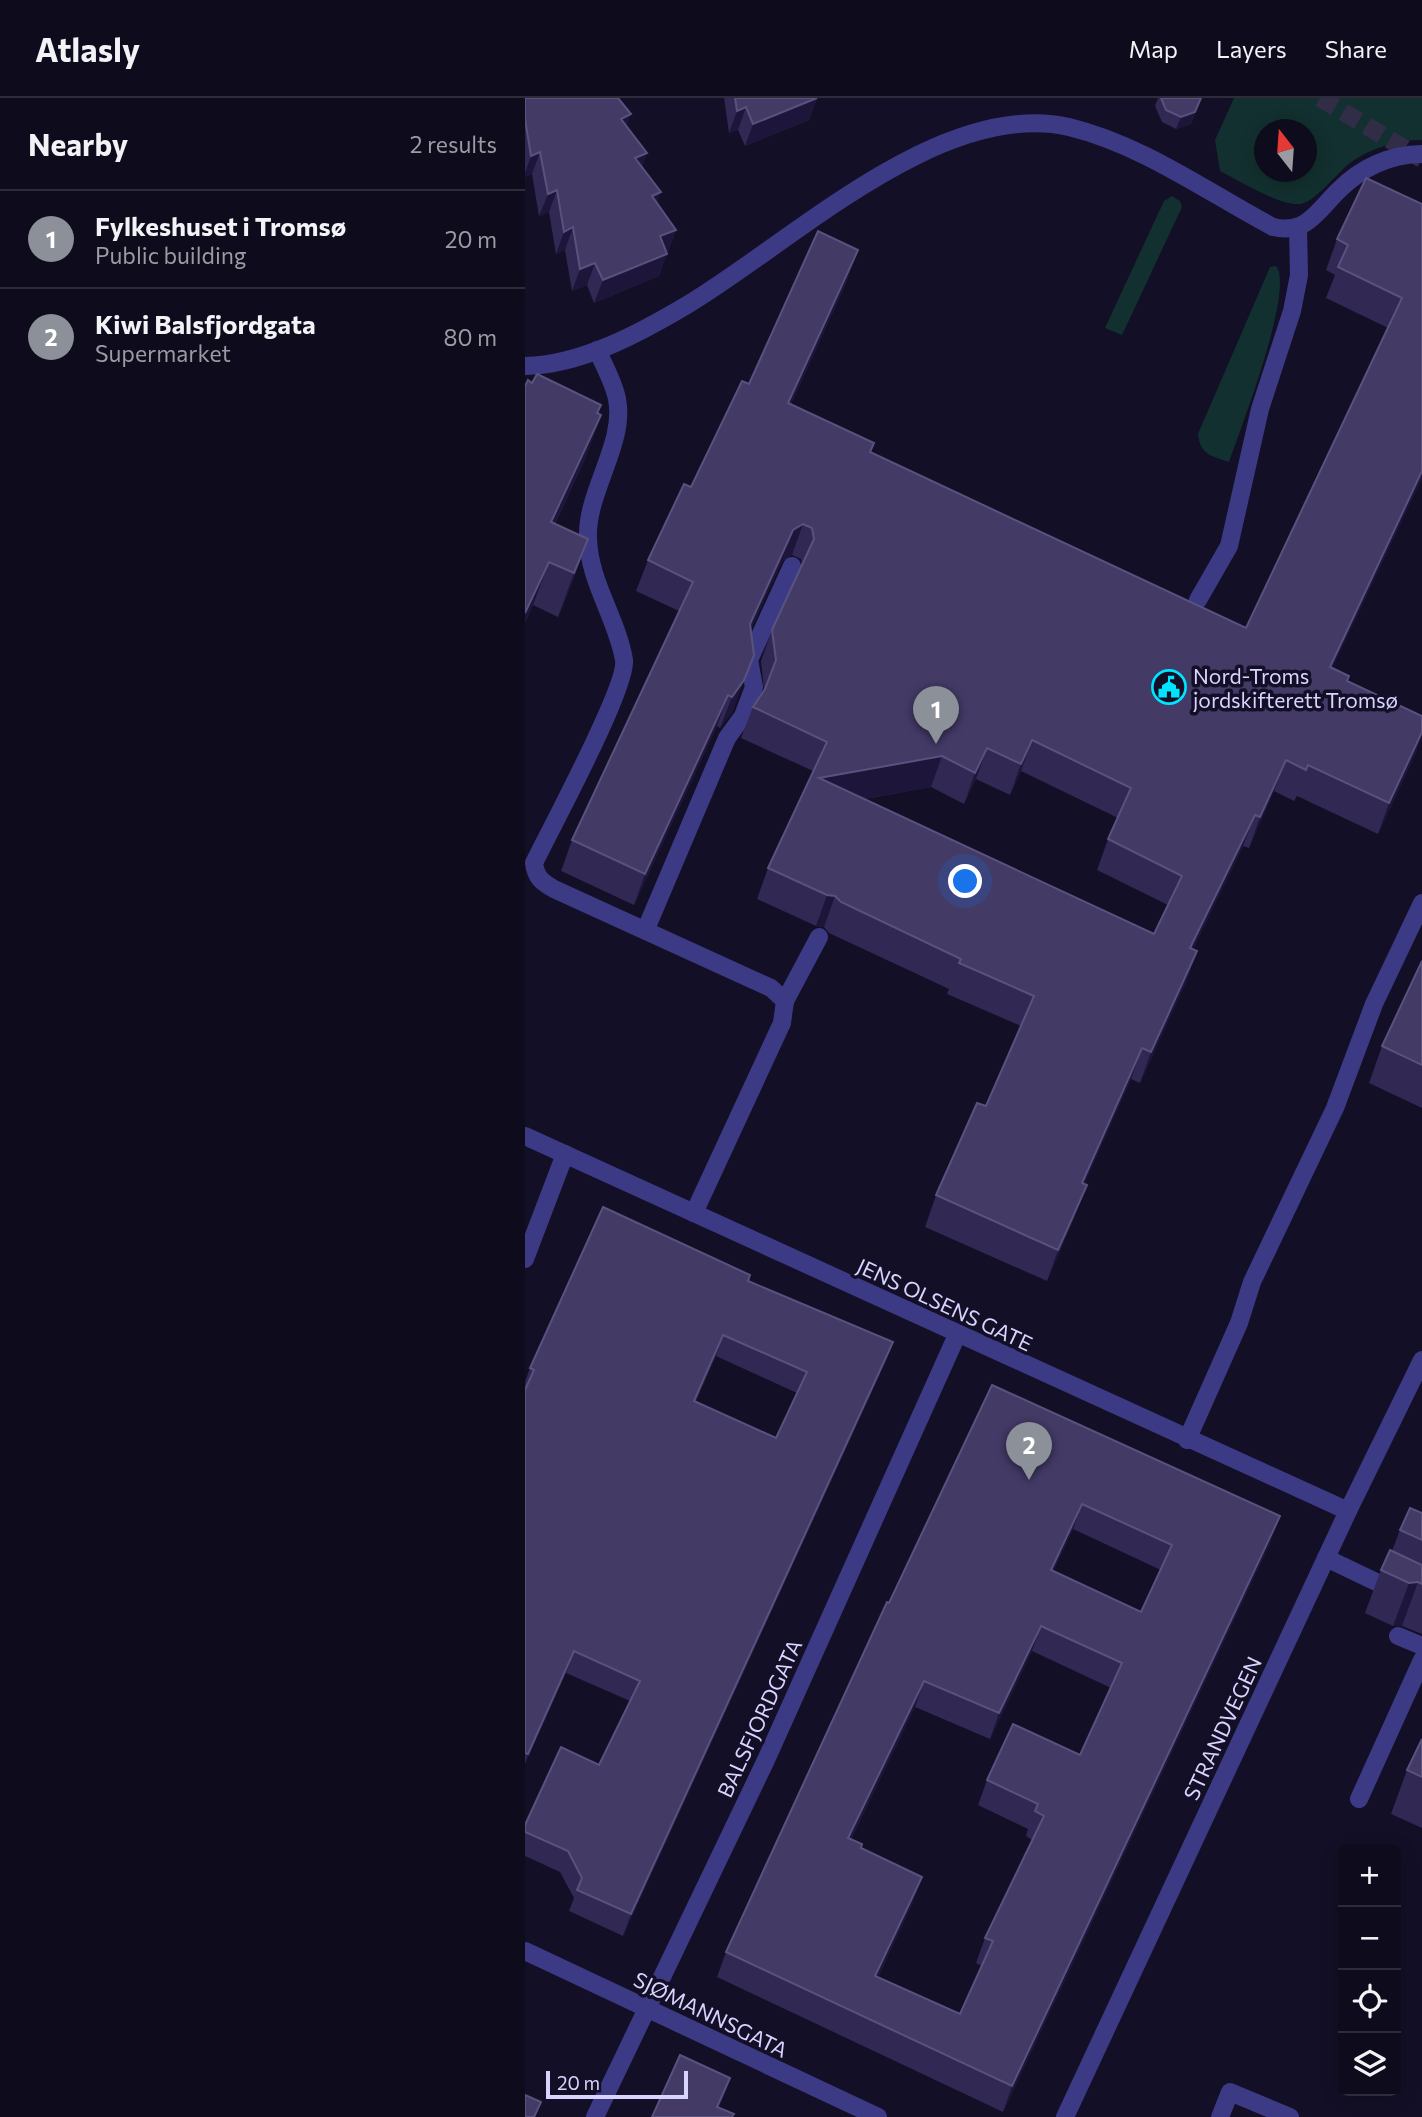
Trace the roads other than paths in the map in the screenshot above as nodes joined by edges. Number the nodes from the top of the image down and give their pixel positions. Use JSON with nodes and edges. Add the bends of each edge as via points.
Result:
{"nodes":[{"id":1,"x":1422,"y":154,"type":"edge"},
{"id":2,"x":1298,"y":227,"type":"junction"},
{"id":3,"x":597,"y":350,"type":"junction"},
{"id":4,"x":525,"y":366,"type":"edge"},
{"id":5,"x":792,"y":566,"type":"edge"},
{"id":6,"x":1198,"y":600,"type":"dead end"},
{"id":7,"x":1422,"y":903,"type":"edge"},
{"id":8,"x":646,"y":929,"type":"junction"},
{"id":9,"x":819,"y":937,"type":"dead end"},
{"id":10,"x":785,"y":1001,"type":"junction"},
{"id":11,"x":525,"y":1136,"type":"edge"},
{"id":12,"x":565,"y":1154,"type":"junction"},
{"id":13,"x":694,"y":1213,"type":"junction"},
{"id":14,"x":525,"y":1258,"type":"edge"},
{"id":15,"x":957,"y":1335,"type":"junction"},
{"id":16,"x":1422,"y":1360,"type":"edge"},
{"id":17,"x":1187,"y":1440,"type":"junction"},
{"id":18,"x":1347,"y":1511,"type":"junction"},
{"id":19,"x":1326,"y":1558,"type":"junction"},
{"id":20,"x":1422,"y":1604,"type":"edge"},
{"id":21,"x":1398,"y":1636,"type":"dead end"},
{"id":22,"x":1422,"y":1646,"type":"edge"},
{"id":23,"x":1422,"y":1660,"type":"edge"},
{"id":24,"x":1359,"y":1799,"type":"dead end"},
{"id":25,"x":525,"y":1951,"type":"edge"},
{"id":26,"x":646,"y":2006,"type":"junction"},
{"id":27,"x":595,"y":2117,"type":"edge"},
{"id":28,"x":878,"y":2117,"type":"edge"},
{"id":29,"x":1065,"y":2117,"type":"edge"},
{"id":30,"x":1220,"y":2117,"type":"edge"},
{"id":31,"x":1290,"y":2117,"type":"edge"}],
"edges":[{"from":1,"to":2,"type":"street","via":[[1395,157],[1364,170],[1337,191],[1312,220]]},
{"from":2,"to":3,"type":"street","via":[[1273,227],[1184,176],[1092,135],[1044,123],[1001,124],[953,138],[879,175],[716,288]]},
{"from":2,"to":6,"type":"street","via":[[1299,275],[1292,311],[1260,409],[1229,546]]},
{"from":3,"to":4,"type":"street","via":[[551,364]]},
{"from":3,"to":8,"type":"street","via":[[617,399],[617,431],[598,482],[587,537],[598,586],[625,663],[615,697],[534,863],[540,881]]},
{"from":5,"to":8,"type":"street","via":[[749,660],[754,687],[747,706],[727,738]]},
{"from":7,"to":17,"type":"street","via":[[1374,1004],[1335,1108],[1252,1282],[1239,1323]]},
{"from":8,"to":10,"type":"street","via":[[771,988]]},
{"from":9,"to":10,"type":"street"},
{"from":10,"to":13,"type":"street","via":[[782,1023]]},
{"from":11,"to":12,"type":"street","name":"JENS OLSENS GATE"},
{"from":12,"to":13,"type":"street","name":"JENS OLSENS GATE"},
{"from":12,"to":14,"type":"street"},
{"from":13,"to":15,"type":"street","name":"JENS OLSENS GATE"},
{"from":15,"to":17,"type":"street","name":"JENS OLSENS GATE"},
{"from":15,"to":26,"type":"street","name":"BALSFJORDGATA","via":[[766,1760]]},
{"from":16,"to":18,"type":"street","name":"STRANDVEGEN"},
{"from":17,"to":18,"type":"street","name":"JENS OLSENS GATE"},
{"from":18,"to":19,"type":"street","name":"STRANDVEGEN"},
{"from":19,"to":20,"type":"street"},
{"from":19,"to":29,"type":"street","name":"STRANDVEGEN"},
{"from":21,"to":22,"type":"street"},
{"from":23,"to":24,"type":"street"},
{"from":25,"to":26,"type":"street","name":"SJØMANNSGATA"},
{"from":26,"to":27,"type":"street","name":"BALSFJORDGATA"},
{"from":26,"to":28,"type":"street","name":"SJØMANNSGATA"},
{"from":30,"to":31,"type":"street","via":[[1230,2092]]}]}
